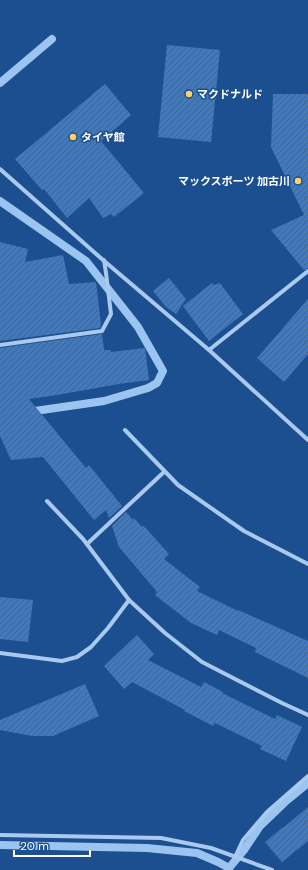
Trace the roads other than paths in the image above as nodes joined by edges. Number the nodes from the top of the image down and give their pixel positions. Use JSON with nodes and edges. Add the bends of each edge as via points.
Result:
{"nodes":[{"id":1,"x":0,"y":169,"type":"edge"},
{"id":2,"x":104,"y":260,"type":"junction"},
{"id":3,"x":308,"y":271,"type":"edge"},
{"id":4,"x":0,"y":345,"type":"edge"},
{"id":5,"x":209,"y":350,"type":"junction"},
{"id":6,"x":125,"y":430,"type":"dead end"},
{"id":7,"x":308,"y":440,"type":"edge"},
{"id":8,"x":164,"y":472,"type":"junction"},
{"id":9,"x":47,"y":501,"type":"dead end"},
{"id":10,"x":87,"y":544,"type":"junction"},
{"id":11,"x":308,"y":564,"type":"edge"},
{"id":12,"x":129,"y":600,"type":"junction"},
{"id":13,"x":0,"y":653,"type":"edge"},
{"id":14,"x":308,"y":715,"type":"edge"},
{"id":15,"x":308,"y":776,"type":"edge"},
{"id":16,"x":0,"y":835,"type":"edge"},
{"id":17,"x":235,"y":857,"type":"junction"},
{"id":18,"x":272,"y":870,"type":"edge"}],
"edges":[{"from":1,"to":2,"type":"street"},
{"from":2,"to":4,"type":"street","via":[[111,314],[102,331]]},
{"from":2,"to":5,"type":"street"},
{"from":3,"to":5,"type":"street"},
{"from":5,"to":7,"type":"street"},
{"from":6,"to":8,"type":"street"},
{"from":8,"to":10,"type":"street"},
{"from":8,"to":11,"type":"street","via":[[178,485],[244,531]]},
{"from":9,"to":10,"type":"street"},
{"from":10,"to":12,"type":"street"},
{"from":12,"to":13,"type":"street","via":[[91,647],[77,657],[62,661]]},
{"from":12,"to":14,"type":"street","via":[[202,662]]},
{"from":15,"to":17,"type":"street","via":[[266,812],[243,840]]},
{"from":16,"to":17,"type":"street","via":[[161,838],[211,848]]},
{"from":17,"to":18,"type":"street"}]}
